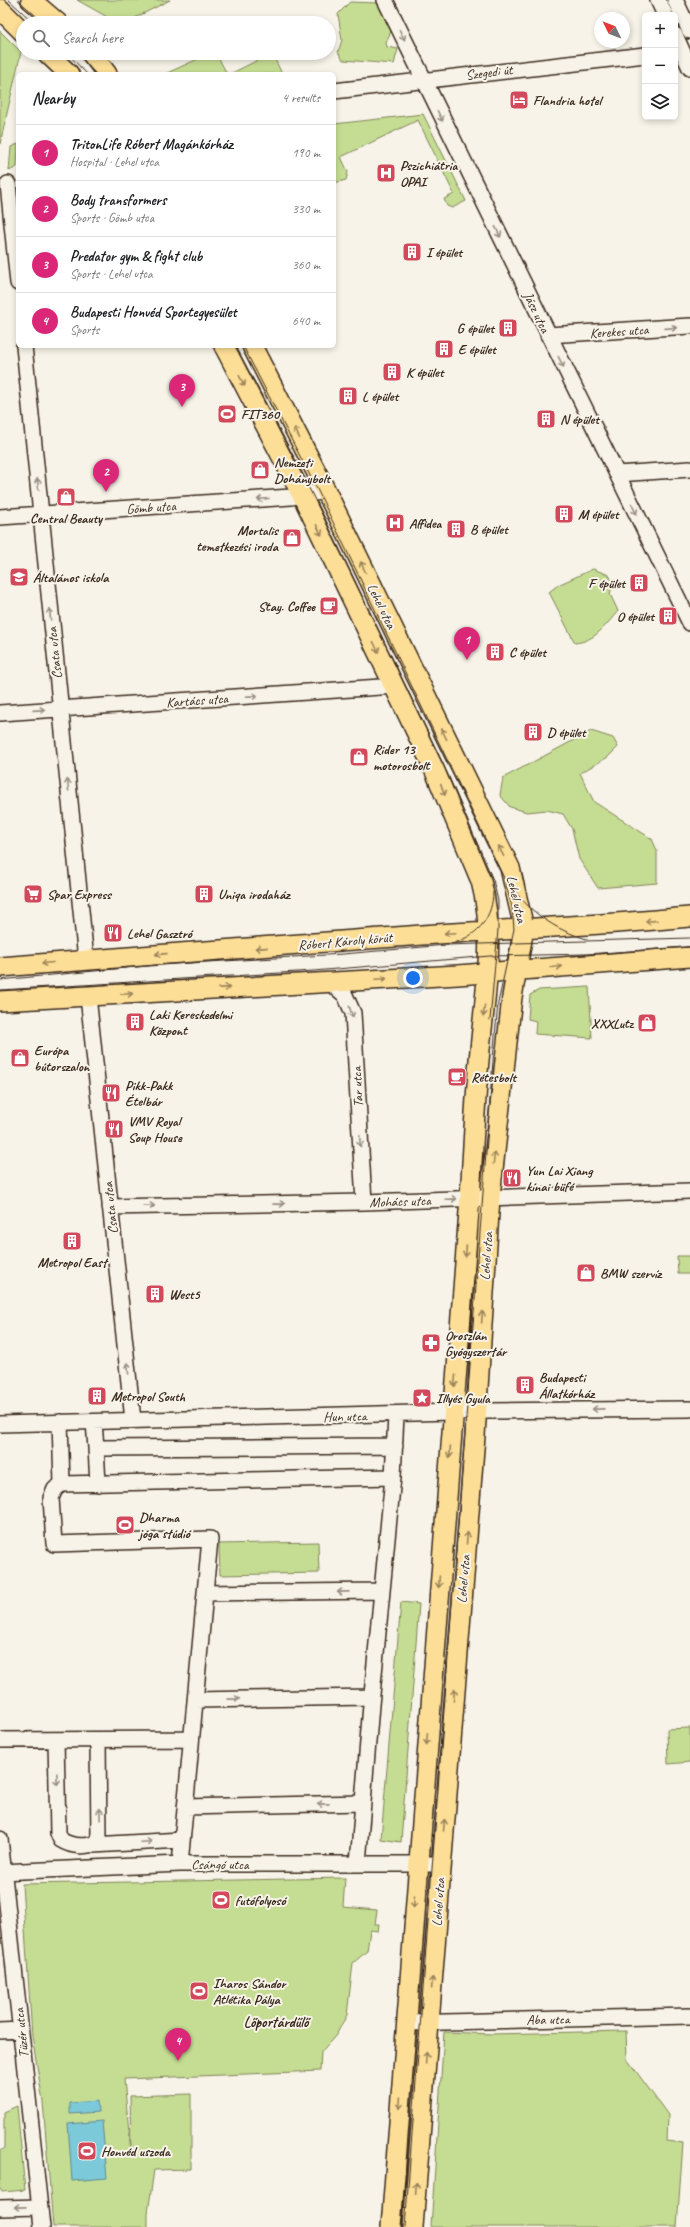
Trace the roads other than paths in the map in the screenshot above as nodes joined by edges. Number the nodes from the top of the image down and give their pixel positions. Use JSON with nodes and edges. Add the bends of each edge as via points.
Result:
{"nodes":[{"id":1,"x":31,"y":0,"type":"edge"},
{"id":2,"x":385,"y":0,"type":"edge"},
{"id":3,"x":658,"y":0,"type":"edge"},
{"id":4,"x":675,"y":0,"type":"edge"},
{"id":5,"x":0,"y":9,"type":"edge"},
{"id":6,"x":664,"y":12,"type":"edge"},
{"id":7,"x":50,"y":16,"type":"edge"},
{"id":8,"x":16,"y":25,"type":"edge"},
{"id":9,"x":690,"y":31,"type":"edge"},
{"id":10,"x":682,"y":50,"type":"edge"},
{"id":11,"x":642,"y":55,"type":"edge"},
{"id":12,"x":54,"y":60,"type":"edge"},
{"id":13,"x":96,"y":60,"type":"edge"},
{"id":14,"x":690,"y":68,"type":"edge"},
{"id":15,"x":67,"y":72,"type":"edge"},
{"id":16,"x":105,"y":72,"type":"edge"},
{"id":17,"x":424,"y":80,"type":"junction"},
{"id":18,"x":336,"y":91,"type":"edge"},
{"id":19,"x":9,"y":184,"type":"edge"},
{"id":20,"x":16,"y":261,"type":"edge"},
{"id":21,"x":690,"y":326,"type":"edge"},
{"id":22,"x":548,"y":335,"type":"junction"},
{"id":23,"x":24,"y":348,"type":"edge"},
{"id":24,"x":225,"y":348,"type":"edge"},
{"id":25,"x":253,"y":348,"type":"edge"},
{"id":26,"x":690,"y":470,"type":"edge"},
{"id":27,"x":617,"y":474,"type":"junction"},
{"id":28,"x":326,"y":491,"type":"junction"},
{"id":29,"x":302,"y":495,"type":"junction"},
{"id":30,"x":40,"y":516,"type":"junction"},
{"id":31,"x":0,"y":518,"type":"edge"},
{"id":32,"x":690,"y":623,"type":"edge"},
{"id":33,"x":394,"y":686,"type":"junction"},
{"id":34,"x":60,"y":709,"type":"junction"},
{"id":35,"x":0,"y":713,"type":"edge"},
{"id":36,"x":690,"y":917,"type":"edge"},
{"id":37,"x":524,"y":928,"type":"junction"},
{"id":38,"x":488,"y":930,"type":"junction"},
{"id":39,"x":690,"y":957,"type":"edge"},
{"id":40,"x":86,"y":960,"type":"junction"},
{"id":41,"x":0,"y":967,"type":"edge"},
{"id":42,"x":517,"y":971,"type":"junction"},
{"id":43,"x":488,"y":972,"type":"junction"},
{"id":44,"x":328,"y":981,"type":"junction"},
{"id":45,"x":88,"y":996,"type":"junction"},
{"id":46,"x":0,"y":1002,"type":"edge"},
{"id":47,"x":690,"y":1191,"type":"edge"},
{"id":48,"x":490,"y":1197,"type":"junction"},
{"id":49,"x":470,"y":1198,"type":"junction"},
{"id":50,"x":364,"y":1202,"type":"junction"},
{"id":51,"x":110,"y":1207,"type":"junction"},
{"id":52,"x":690,"y":1409,"type":"edge"},
{"id":53,"x":476,"y":1412,"type":"junction"},
{"id":54,"x":452,"y":1413,"type":"junction"},
{"id":55,"x":396,"y":1415,"type":"junction"},
{"id":56,"x":133,"y":1420,"type":"junction"},
{"id":57,"x":60,"y":1422,"type":"junction"},
{"id":58,"x":94,"y":1422,"type":"junction"},
{"id":59,"x":0,"y":1424,"type":"edge"},
{"id":60,"x":395,"y":1446,"type":"junction"},
{"id":61,"x":96,"y":1448,"type":"junction"},
{"id":62,"x":393,"y":1477,"type":"junction"},
{"id":63,"x":62,"y":1484,"type":"junction"},
{"id":64,"x":98,"y":1484,"type":"junction"},
{"id":65,"x":382,"y":1591,"type":"junction"},
{"id":66,"x":205,"y":1593,"type":"junction"},
{"id":67,"x":371,"y":1697,"type":"junction"},
{"id":68,"x":195,"y":1700,"type":"junction"},
{"id":69,"x":191,"y":1739,"type":"junction"},
{"id":70,"x":0,"y":1740,"type":"edge"},
{"id":71,"x":56,"y":1740,"type":"junction"},
{"id":72,"x":98,"y":1740,"type":"junction"},
{"id":73,"x":362,"y":1803,"type":"junction"},
{"id":74,"x":185,"y":1808,"type":"junction"},
{"id":75,"x":0,"y":1839,"type":"edge"},
{"id":76,"x":182,"y":1840,"type":"junction"},
{"id":77,"x":93,"y":1845,"type":"junction"},
{"id":78,"x":358,"y":1863,"type":"junction"},
{"id":79,"x":417,"y":1863,"type":"junction"},
{"id":80,"x":180,"y":1864,"type":"junction"},
{"id":81,"x":441,"y":1864,"type":"junction"},
{"id":82,"x":2,"y":1872,"type":"edge"},
{"id":83,"x":690,"y":2016,"type":"edge"},
{"id":84,"x":429,"y":2022,"type":"junction"},
{"id":85,"x":406,"y":2023,"type":"junction"},
{"id":86,"x":20,"y":2030,"type":"junction"},
{"id":87,"x":0,"y":2031,"type":"edge"},
{"id":88,"x":40,"y":2207,"type":"junction"},
{"id":89,"x":0,"y":2208,"type":"edge"},
{"id":90,"x":42,"y":2227,"type":"edge"},
{"id":91,"x":391,"y":2227,"type":"edge"},
{"id":92,"x":413,"y":2227,"type":"edge"}],
"edges":[{"from":1,"to":7,"type":"main road"},
{"from":2,"to":17,"type":"street","name":"Jász utca","one_way":true},
{"from":3,"to":6,"type":"street"},
{"from":4,"to":9,"type":"street"},
{"from":5,"to":8,"type":"main road"},
{"from":10,"to":14,"type":"street"},
{"from":11,"to":17,"type":"street","name":"Szegedi út"},
{"from":12,"to":15,"type":"main road"},
{"from":13,"to":16,"type":"main road"},
{"from":17,"to":18,"type":"street","name":"Szegedi út"},
{"from":17,"to":22,"type":"street","name":"Jász utca","one_way":true},
{"from":19,"to":20,"type":"street"},
{"from":22,"to":21,"type":"street","name":"Kerekes utca","one_way":true},
{"from":22,"to":27,"type":"street","name":"Jász utca","one_way":true},
{"from":30,"to":23,"type":"street","name":"Csata utca","one_way":true},
{"from":24,"to":29,"type":"main road","name":"Lehel utca","one_way":true},
{"from":28,"to":25,"type":"main road","name":"Lehel utca","one_way":true},
{"from":26,"to":27,"type":"street"},
{"from":27,"to":32,"type":"street","name":"Jász utca","one_way":true},
{"from":28,"to":29,"type":"street","name":"Gömb utca"},
{"from":37,"to":28,"type":"main road","name":"Lehel utca","one_way":true,"via":[[510,868]]},
{"from":29,"to":30,"type":"street","name":"Gömb utca","one_way":true},
{"from":29,"to":33,"type":"main road","name":"Lehel utca","one_way":true},
{"from":30,"to":31,"type":"street","name":"Gömb utca"},
{"from":34,"to":30,"type":"street","name":"Csata utca","one_way":true},
{"from":34,"to":33,"type":"street","name":"Kartács utca","one_way":true},
{"from":33,"to":38,"type":"main road","name":"Lehel utca","one_way":true,"via":[[434,769],[481,881]]},
{"from":35,"to":34,"type":"street","name":"Kartács utca","one_way":true},
{"from":40,"to":34,"type":"street","name":"Csata utca","one_way":true},
{"from":36,"to":37,"type":"main road","name":"Róbert Károly körút","one_way":true,"via":[[609,925]]},
{"from":37,"to":38,"type":"main road","name":"Róbert Károly körút"},
{"from":37,"to":42,"type":"main road","name":"Lehel utca"},
{"from":38,"to":40,"type":"main road","name":"Róbert Károly körút","one_way":true},
{"from":38,"to":43,"type":"main road","name":"Lehel utca"},
{"from":42,"to":39,"type":"main road","one_way":true},
{"from":40,"to":41,"type":"main road","name":"Róbert Károly körút","one_way":true},
{"from":42,"to":43,"type":"main road"},
{"from":48,"to":42,"type":"main road","name":"Lehel utca","one_way":true,"via":[[511,1004]]},
{"from":44,"to":43,"type":"main road","one_way":true},
{"from":43,"to":49,"type":"main road","name":"Lehel utca","one_way":true},
{"from":45,"to":44,"type":"main road","one_way":true},
{"from":44,"to":50,"type":"street","name":"Tar utca","one_way":true,"via":[[345,995],[353,1013]]},
{"from":45,"to":46,"type":"main road"},
{"from":45,"to":51,"type":"street","name":"Csata utca"},
{"from":47,"to":48,"type":"street","name":"Mohács utca"},
{"from":48,"to":49,"type":"street","name":"Mohács utca"},
{"from":53,"to":48,"type":"main road","name":"Lehel utca","one_way":true},
{"from":50,"to":49,"type":"street","name":"Mohács utca","one_way":true},
{"from":49,"to":54,"type":"main road","name":"Lehel utca","one_way":true},
{"from":51,"to":50,"type":"street","name":"Mohács utca","one_way":true},
{"from":56,"to":51,"type":"street","name":"Csata utca","one_way":true},
{"from":52,"to":53,"type":"street","name":"Hun utca","one_way":true},
{"from":53,"to":54,"type":"street","name":"Hun utca"},
{"from":81,"to":53,"type":"main road","name":"Lehel utca","one_way":true},
{"from":54,"to":55,"type":"street","name":"Hun utca"},
{"from":54,"to":79,"type":"main road","name":"Lehel utca","one_way":true},
{"from":55,"to":56,"type":"street","name":"Hun utca"},
{"from":55,"to":60,"type":"street"},
{"from":56,"to":58,"type":"street","name":"Hun utca"},
{"from":57,"to":58,"type":"street","name":"Hun utca"},
{"from":57,"to":59,"type":"street","name":"Hun utca"},
{"from":57,"to":63,"type":"street"},
{"from":58,"to":61,"type":"street"},
{"from":60,"to":61,"type":"street"},
{"from":60,"to":62,"type":"street"},
{"from":61,"to":64,"type":"street"},
{"from":62,"to":64,"type":"street"},
{"from":62,"to":65,"type":"street"},
{"from":63,"to":64,"type":"street"},
{"from":63,"to":66,"type":"street","via":[[55,1489],[51,1498],[54,1544],[210,1539]]},
{"from":65,"to":66,"type":"street","one_way":true},
{"from":65,"to":67,"type":"street"},
{"from":66,"to":68,"type":"street"},
{"from":68,"to":67,"type":"street","one_way":true},
{"from":67,"to":73,"type":"street"},
{"from":68,"to":69,"type":"street"},
{"from":69,"to":72,"type":"street"},
{"from":69,"to":74,"type":"street"},
{"from":70,"to":71,"type":"street"},
{"from":71,"to":72,"type":"street"},
{"from":71,"to":77,"type":"street","one_way":true,"via":[[58,1834],[61,1840],[69,1845]]},
{"from":77,"to":72,"type":"street","one_way":true,"via":[[99,1841],[100,1832]]},
{"from":73,"to":74,"type":"street","one_way":true},
{"from":73,"to":78,"type":"street"},
{"from":74,"to":76,"type":"street"},
{"from":75,"to":82,"type":"street","name":"Tüzér utca"},
{"from":77,"to":76,"type":"street","one_way":true},
{"from":76,"to":80,"type":"street"},
{"from":78,"to":79,"type":"street","name":"Csángó utca"},
{"from":78,"to":80,"type":"street","name":"Csángó utca"},
{"from":79,"to":81,"type":"street","name":"Csángó utca"},
{"from":79,"to":85,"type":"main road","name":"Lehel utca","one_way":true},
{"from":80,"to":82,"type":"street","name":"Csángó utca"},
{"from":84,"to":81,"type":"main road","name":"Lehel utca","one_way":true},
{"from":82,"to":86,"type":"street","name":"Tüzér utca"},
{"from":83,"to":84,"type":"street","name":"Aba utca"},
{"from":84,"to":85,"type":"street","name":"Aba utca"},
{"from":92,"to":84,"type":"main road","name":"Lehel utca","one_way":true},
{"from":85,"to":91,"type":"main road","name":"Lehel utca","one_way":true},
{"from":86,"to":87,"type":"street"},
{"from":86,"to":88,"type":"street","name":"Tüzér utca"},
{"from":88,"to":89,"type":"street","one_way":true},
{"from":88,"to":90,"type":"street","name":"Tüzér utca"}]}
